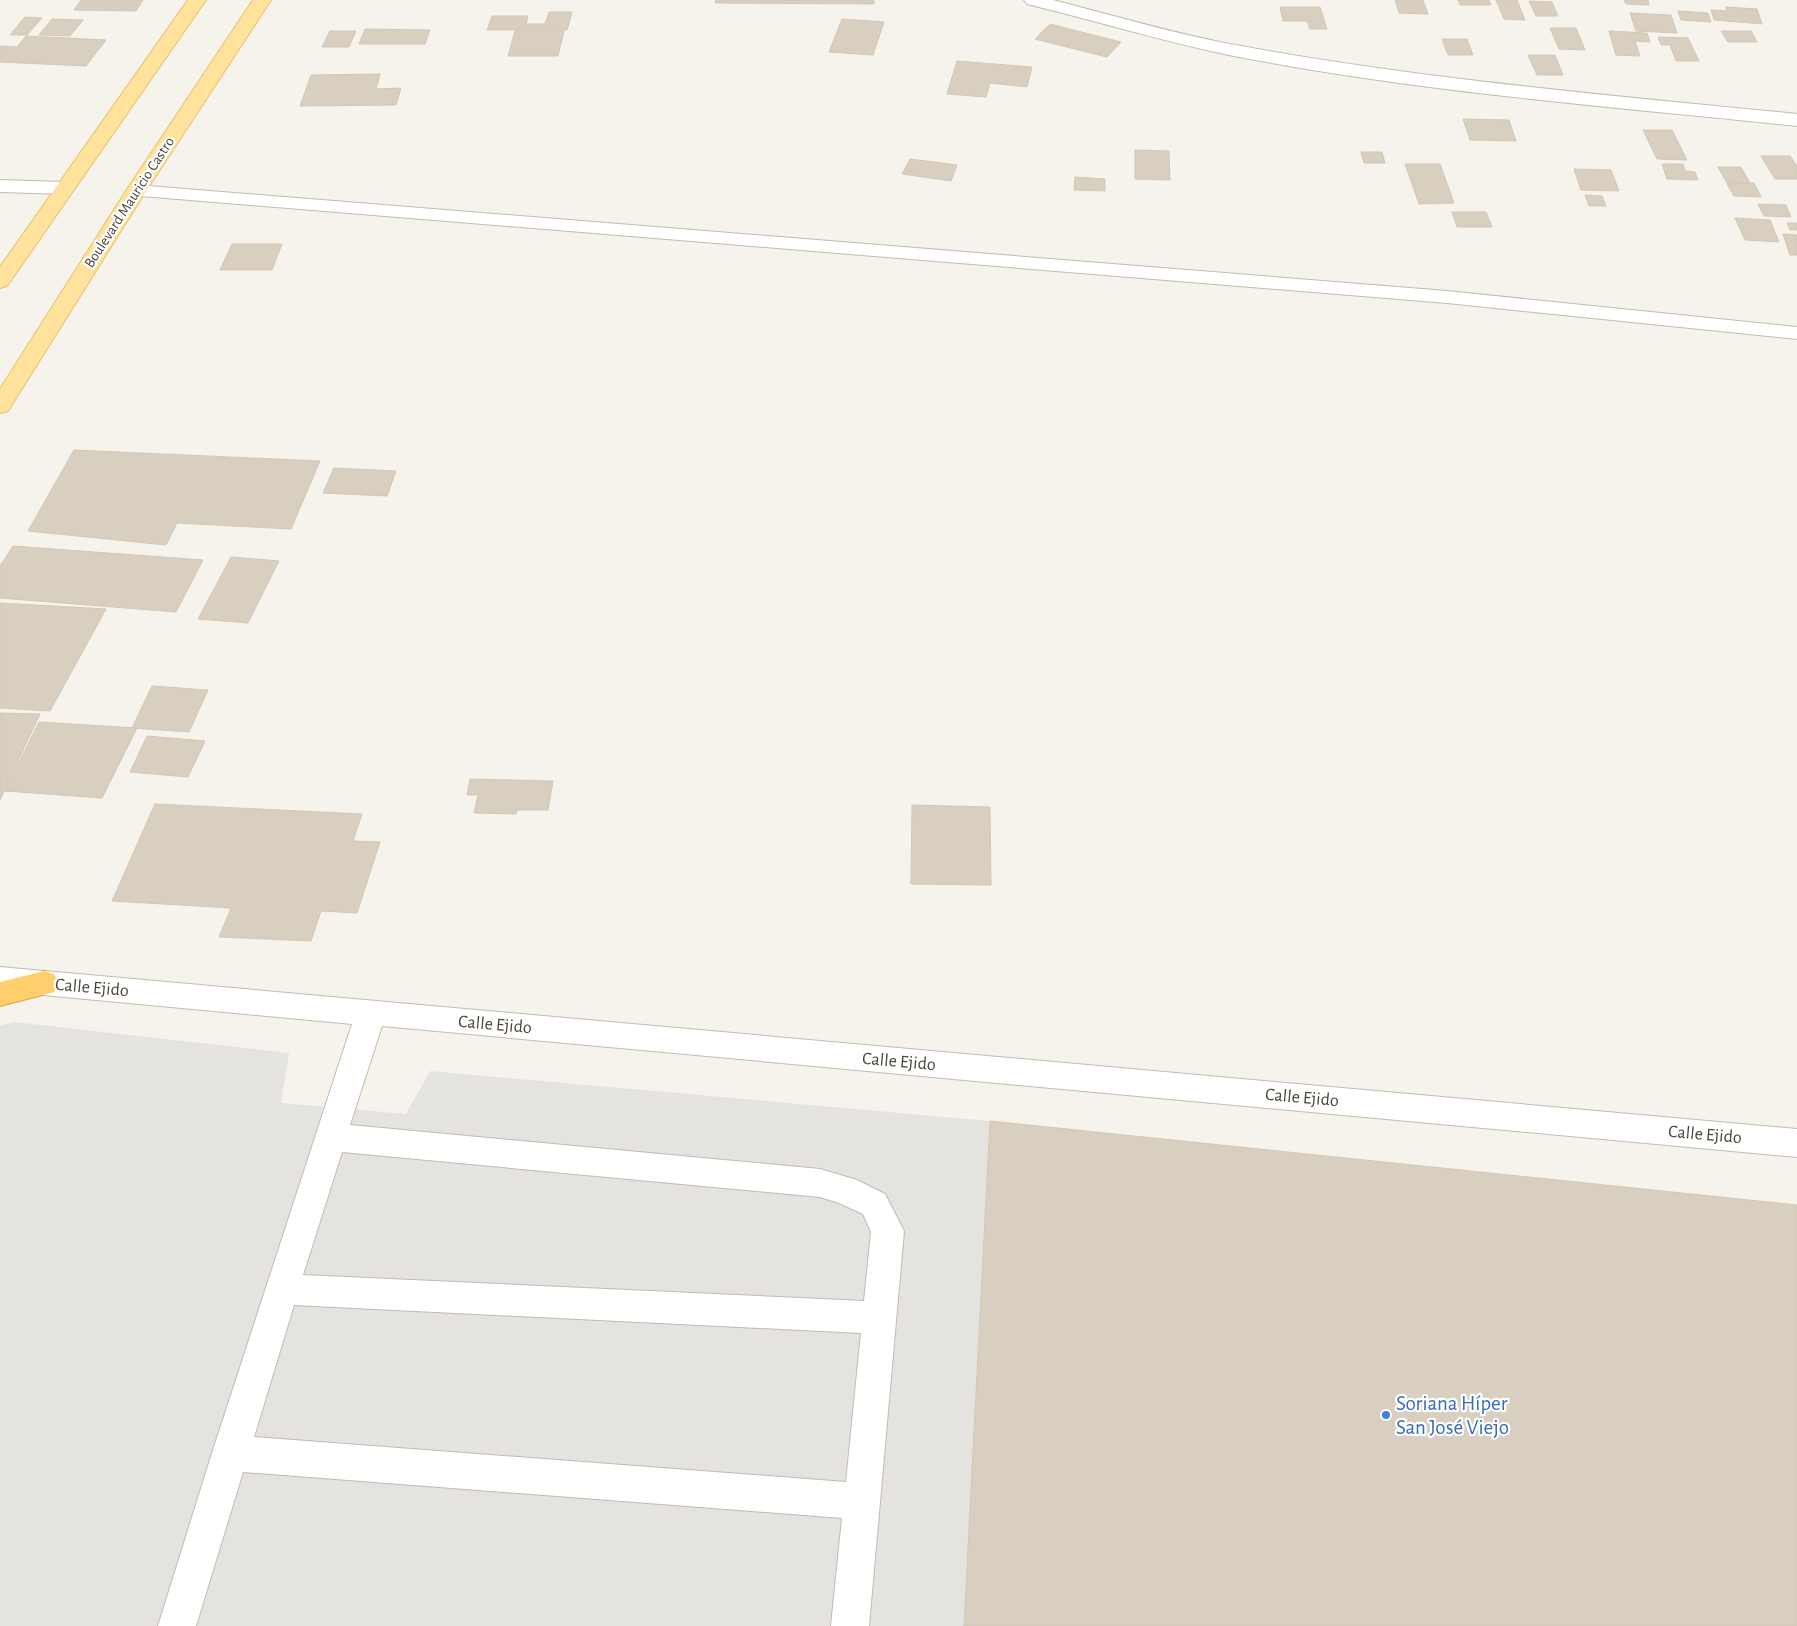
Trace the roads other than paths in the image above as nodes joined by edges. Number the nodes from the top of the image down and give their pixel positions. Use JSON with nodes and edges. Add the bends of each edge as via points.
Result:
{"nodes":[{"id":1,"x":197,"y":0,"type":"edge"},
{"id":2,"x":262,"y":0,"type":"edge"},
{"id":3,"x":1034,"y":0,"type":"edge"},
{"id":4,"x":1797,"y":120,"type":"edge"},
{"id":5,"x":0,"y":186,"type":"edge"},
{"id":6,"x":65,"y":188,"type":"junction"},
{"id":7,"x":136,"y":191,"type":"junction"},
{"id":8,"x":0,"y":282,"type":"edge"},
{"id":9,"x":1797,"y":333,"type":"edge"},
{"id":10,"x":0,"y":406,"type":"edge"},
{"id":11,"x":0,"y":979,"type":"edge"},
{"id":12,"x":44,"y":983,"type":"junction"},
{"id":13,"x":0,"y":994,"type":"edge"},
{"id":14,"x":371,"y":1012,"type":"junction"},
{"id":15,"x":332,"y":1137,"type":"junction"},
{"id":16,"x":1797,"y":1143,"type":"edge"},
{"id":17,"x":282,"y":1289,"type":"junction"},
{"id":18,"x":880,"y":1318,"type":"junction"},
{"id":19,"x":230,"y":1453,"type":"junction"},
{"id":20,"x":862,"y":1501,"type":"junction"},
{"id":21,"x":177,"y":1626,"type":"edge"},
{"id":22,"x":850,"y":1626,"type":"edge"}],
"edges":[{"from":1,"to":6,"type":"main road"},
{"from":2,"to":7,"type":"main road","name":"Boulevard Mauricio Castro"},
{"from":3,"to":4,"type":"street","via":[[1227,49],[1346,70],[1510,91]]},
{"from":5,"to":6,"type":"street"},
{"from":6,"to":8,"type":"main road"},
{"from":7,"to":9,"type":"street","via":[[1447,297]]},
{"from":7,"to":10,"type":"main road","name":"Boulevard Mauricio Castro"},
{"from":11,"to":12,"type":"street","name":"Calle Ejido"},
{"from":12,"to":13,"type":"highway"},
{"from":12,"to":14,"type":"street","name":"Calle Ejido"},
{"from":14,"to":15,"type":"street"},
{"from":14,"to":16,"type":"street","name":"Calle Ejido"},
{"from":15,"to":17,"type":"street"},
{"from":15,"to":18,"type":"street","via":[[820,1183],[846,1190],[874,1204],[888,1231]]},
{"from":17,"to":18,"type":"street"},
{"from":17,"to":19,"type":"street"},
{"from":18,"to":20,"type":"street"},
{"from":19,"to":20,"type":"street"},
{"from":19,"to":21,"type":"street"},
{"from":20,"to":22,"type":"street"}]}
